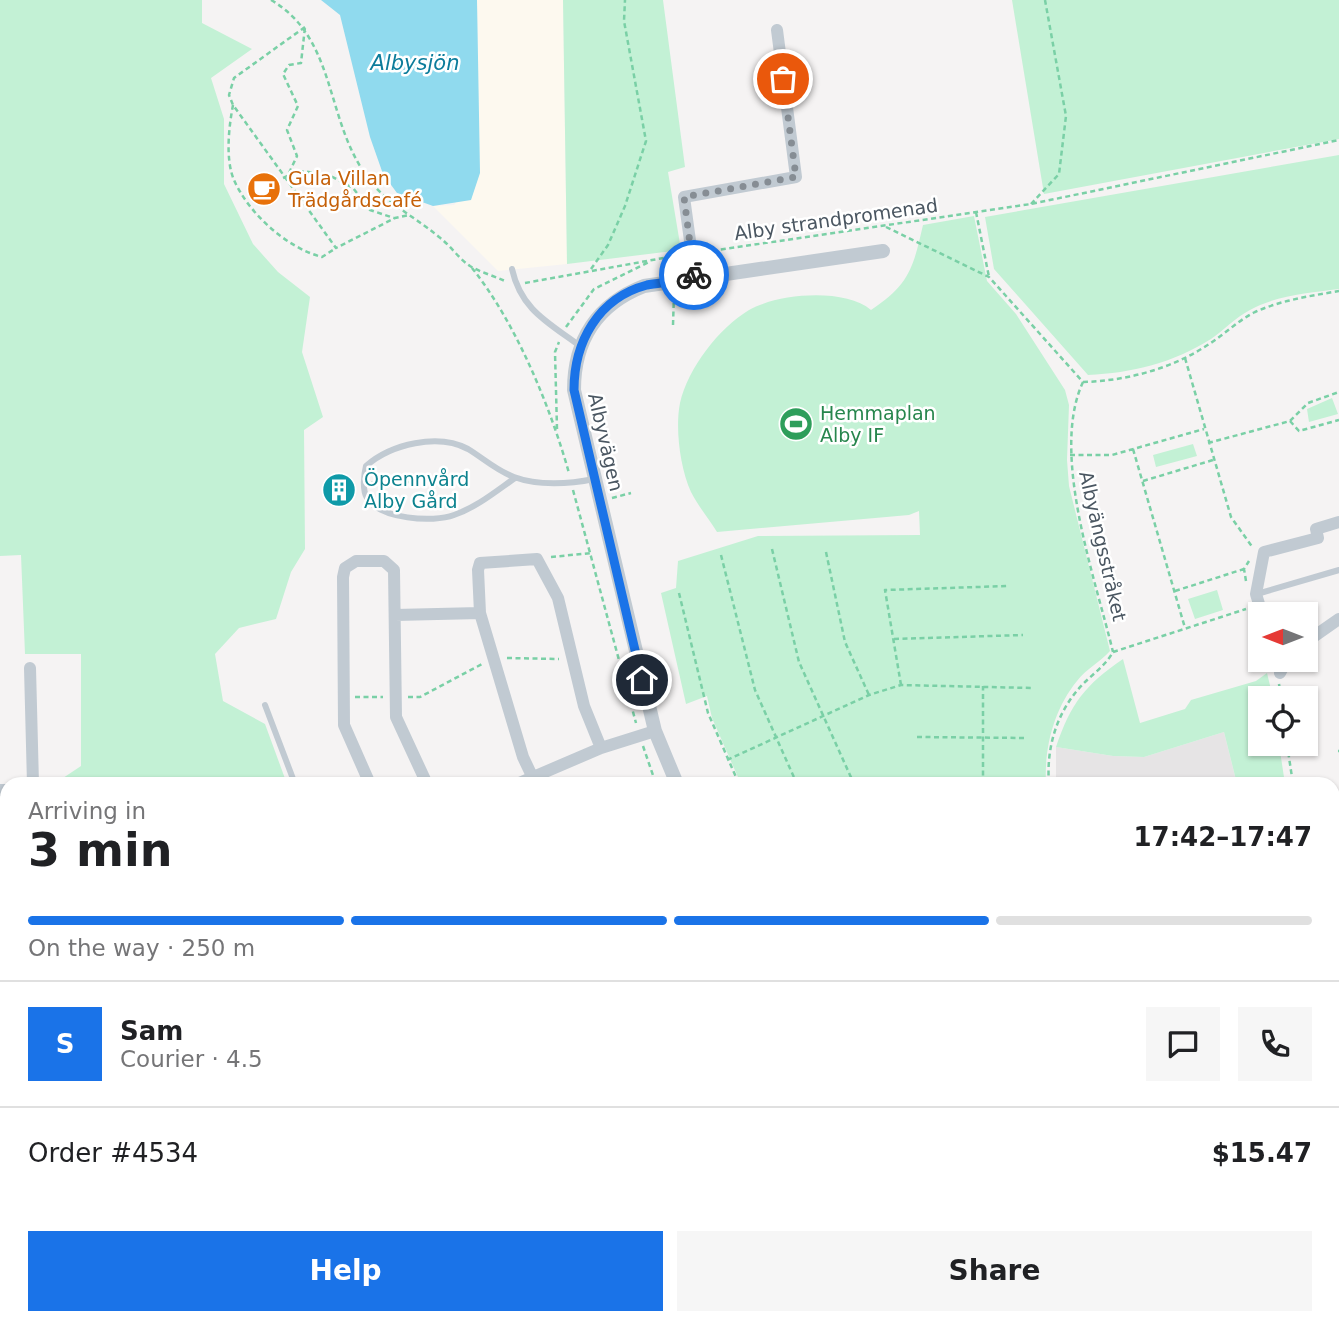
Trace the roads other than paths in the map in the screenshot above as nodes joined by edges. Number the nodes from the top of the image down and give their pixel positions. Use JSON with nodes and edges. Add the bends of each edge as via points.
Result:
{"nodes":[{"id":1,"x":777,"y":30,"type":"dead end"},
{"id":2,"x":883,"y":251,"type":"dead end"},
{"id":3,"x":512,"y":269,"type":"dead end"},
{"id":4,"x":695,"y":277,"type":"junction"},
{"id":5,"x":580,"y":346,"type":"junction"},
{"id":6,"x":515,"y":478,"type":"junction"},
{"id":7,"x":594,"y":479,"type":"junction"},
{"id":8,"x":1339,"y":522,"type":"edge"},
{"id":9,"x":1339,"y":570,"type":"edge"},
{"id":10,"x":1257,"y":602,"type":"edge"},
{"id":11,"x":1264,"y":602,"type":"edge"},
{"id":12,"x":480,"y":613,"type":"junction"},
{"id":13,"x":395,"y":615,"type":"junction"},
{"id":14,"x":1339,"y":619,"type":"edge"},
{"id":15,"x":1318,"y":634,"type":"edge"},
{"id":16,"x":30,"y":668,"type":"dead end"},
{"id":17,"x":265,"y":705,"type":"dead end"},
{"id":18,"x":655,"y":732,"type":"junction"},
{"id":19,"x":601,"y":748,"type":"junction"},
{"id":20,"x":532,"y":776,"type":"joint"},
{"id":21,"x":33,"y":777,"type":"edge"},
{"id":22,"x":292,"y":777,"type":"edge"},
{"id":23,"x":367,"y":777,"type":"edge"},
{"id":24,"x":424,"y":777,"type":"edge"},
{"id":25,"x":674,"y":777,"type":"edge"}],
"edges":[{"from":1,"to":4,"type":"street","via":[[796,177],[684,197]]},
{"from":2,"to":4,"type":"street","name":"Albyvägen"},
{"from":3,"to":5,"type":"lane","via":[[515,285],[531,309]]},
{"from":4,"to":5,"type":"street","name":"Albyvägen","via":[[626,293],[598,314]]},
{"from":5,"to":7,"type":"street","name":"Albyvägen","via":[[574,390]]},
{"from":6,"to":6,"type":"lane","via":[[452,517],[423,520],[405,518],[368,500],[365,483],[366,466],[373,460],[415,443],[455,444]]},
{"from":6,"to":7,"type":"lane","via":[[572,484]]},
{"from":7,"to":18,"type":"street","name":"Albyvägen"},
{"from":8,"to":10,"type":"street","via":[[1316,529],[1318,538],[1264,552]]},
{"from":9,"to":11,"type":"lane"},
{"from":12,"to":13,"type":"street"},
{"from":12,"to":19,"type":"street","via":[[480,563],[537,559],[558,598],[584,706]]},
{"from":12,"to":20,"type":"street"},
{"from":13,"to":23,"type":"street","via":[[391,565],[356,561],[345,568],[343,702],[347,736]]},
{"from":13,"to":24,"type":"street","via":[[396,717]]},
{"from":14,"to":15,"type":"street"},
{"from":16,"to":21,"type":"street"},
{"from":17,"to":22,"type":"lane"},
{"from":18,"to":19,"type":"street"},
{"from":18,"to":25,"type":"street","name":"Albyvägen"},
{"from":19,"to":20,"type":"street"}]}
